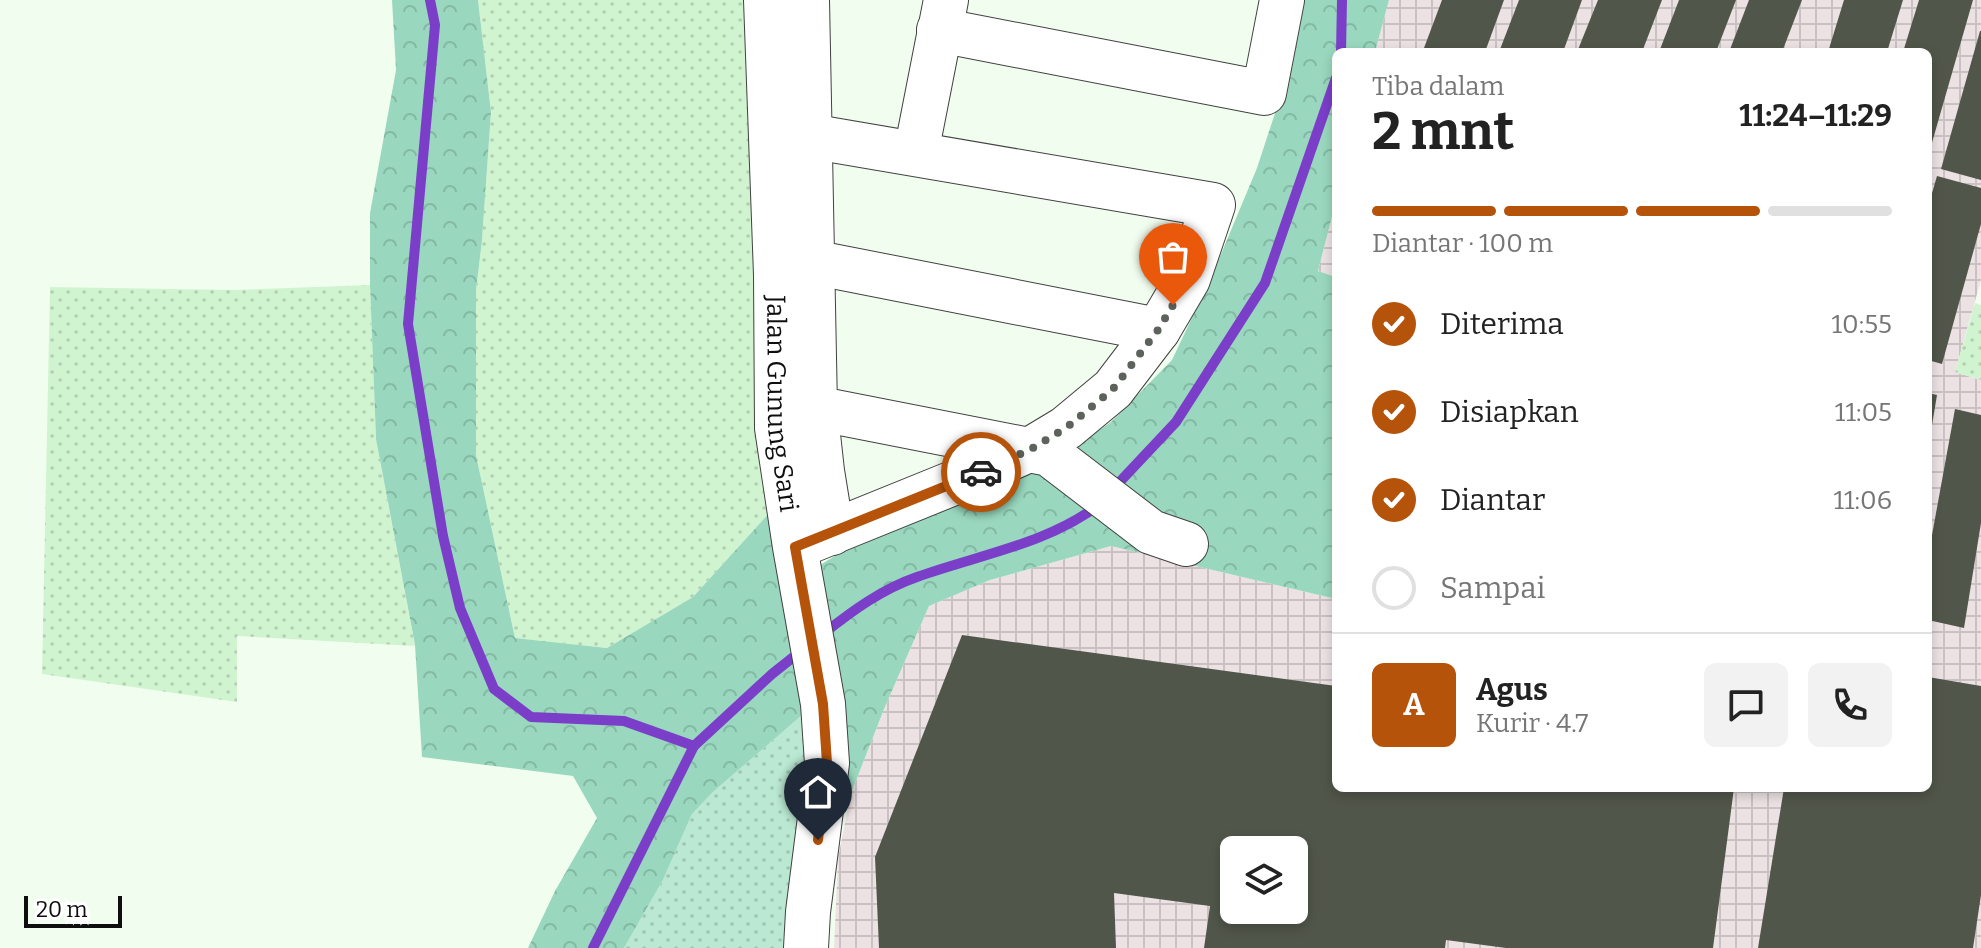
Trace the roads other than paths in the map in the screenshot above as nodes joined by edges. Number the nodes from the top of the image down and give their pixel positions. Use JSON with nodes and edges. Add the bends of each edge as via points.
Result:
{"nodes":[{"id":1,"x":766,"y":0,"type":"edge"},
{"id":2,"x":807,"y":0,"type":"edge"},
{"id":3,"x":1282,"y":0,"type":"edge"},
{"id":4,"x":943,"y":15,"type":"edge"},
{"id":5,"x":809,"y":136,"type":"junction"},
{"id":6,"x":916,"y":153,"type":"junction"},
{"id":7,"x":812,"y":262,"type":"junction"},
{"id":8,"x":1158,"y":330,"type":"junction"},
{"id":9,"x":815,"y":408,"type":"junction"},
{"id":10,"x":1048,"y":457,"type":"junction"},
{"id":11,"x":814,"y":540,"type":"junction"},
{"id":12,"x":1186,"y":544,"type":"dead end"},
{"id":13,"x":806,"y":948,"type":"edge"}],
"edges":[{"from":1,"to":11,"type":"street","name":"Jalan Gunung Sari","via":[[777,428]]},
{"from":2,"to":5,"type":"street"},
{"from":3,"to":4,"type":"street","via":[[1264,93]]},
{"from":4,"to":6,"type":"street"},
{"from":5,"to":6,"type":"street"},
{"from":5,"to":7,"type":"street"},
{"from":6,"to":8,"type":"street","via":[[1213,205],[1188,279]]},
{"from":7,"to":8,"type":"street"},
{"from":7,"to":9,"type":"street"},
{"from":8,"to":10,"type":"street","via":[[1113,389],[1066,428]]},
{"from":9,"to":10,"type":"street"},
{"from":9,"to":11,"type":"street","via":[[822,471]]},
{"from":10,"to":11,"type":"street"},
{"from":10,"to":12,"type":"street","via":[[1151,532]]},
{"from":11,"to":13,"type":"street","name":"Jalan Gunung Sari","via":[[804,600],[823,704],[827,763]]}]}
